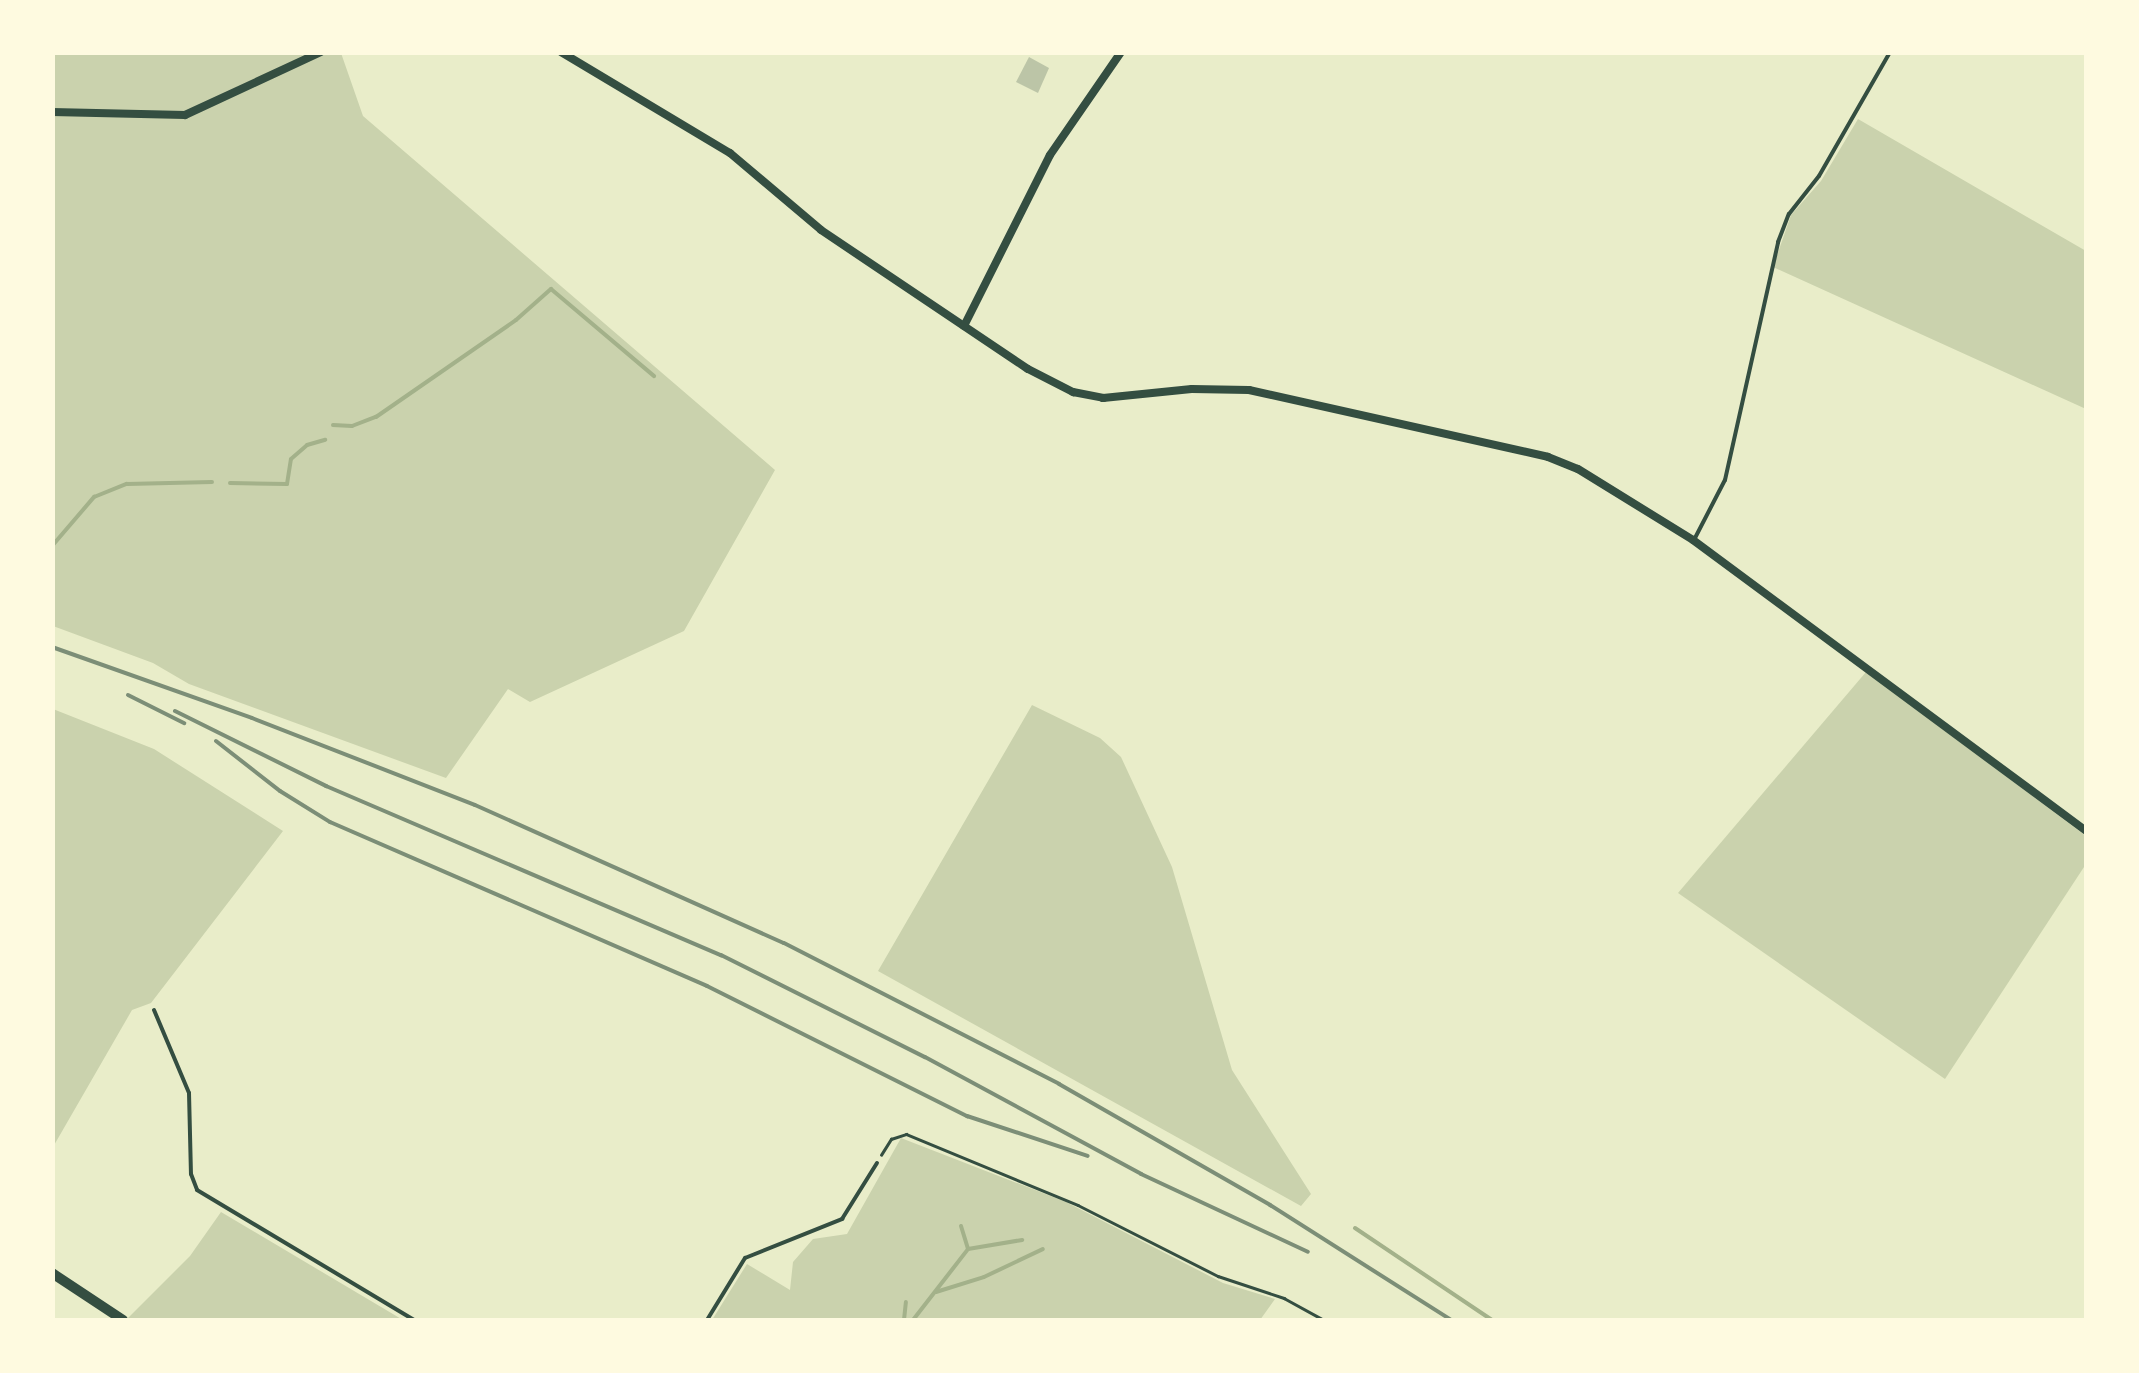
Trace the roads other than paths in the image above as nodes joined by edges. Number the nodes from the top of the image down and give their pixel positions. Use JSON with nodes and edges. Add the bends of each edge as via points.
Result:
{"nodes":[{"id":1,"x":321,"y":52,"type":"edge"},
{"id":2,"x":561,"y":52,"type":"edge"},
{"id":3,"x":1121,"y":52,"type":"edge"},
{"id":4,"x":1890,"y":52,"type":"edge"},
{"id":5,"x":52,"y":112,"type":"edge"},
{"id":6,"x":964,"y":326,"type":"junction"},
{"id":7,"x":1693,"y":540,"type":"junction"},
{"id":8,"x":2086,"y":830,"type":"edge"},
{"id":9,"x":154,"y":1010,"type":"dead end"},
{"id":10,"x":877,"y":1163,"type":"road end"},
{"id":11,"x":52,"y":1274,"type":"edge"},
{"id":12,"x":123,"y":1320,"type":"edge"},
{"id":13,"x":414,"y":1320,"type":"edge"},
{"id":14,"x":706,"y":1320,"type":"edge"}],
"edges":[{"from":1,"to":5,"type":"street","via":[[185,115]]},
{"from":2,"to":6,"type":"street","via":[[730,153],[821,230]]},
{"from":3,"to":6,"type":"street","via":[[1043,168]]},
{"from":4,"to":7,"type":"lane","via":[[1819,176],[1789,214],[1725,480]]},
{"from":6,"to":7,"type":"street","via":[[1050,382],[1088,395],[1249,390],[1548,456]]},
{"from":7,"to":8,"type":"street"},
{"from":9,"to":13,"type":"lane","via":[[190,1093],[197,1190]]},
{"from":10,"to":14,"type":"lane","via":[[842,1219],[745,1258]]},
{"from":11,"to":12,"type":"main road"}]}
